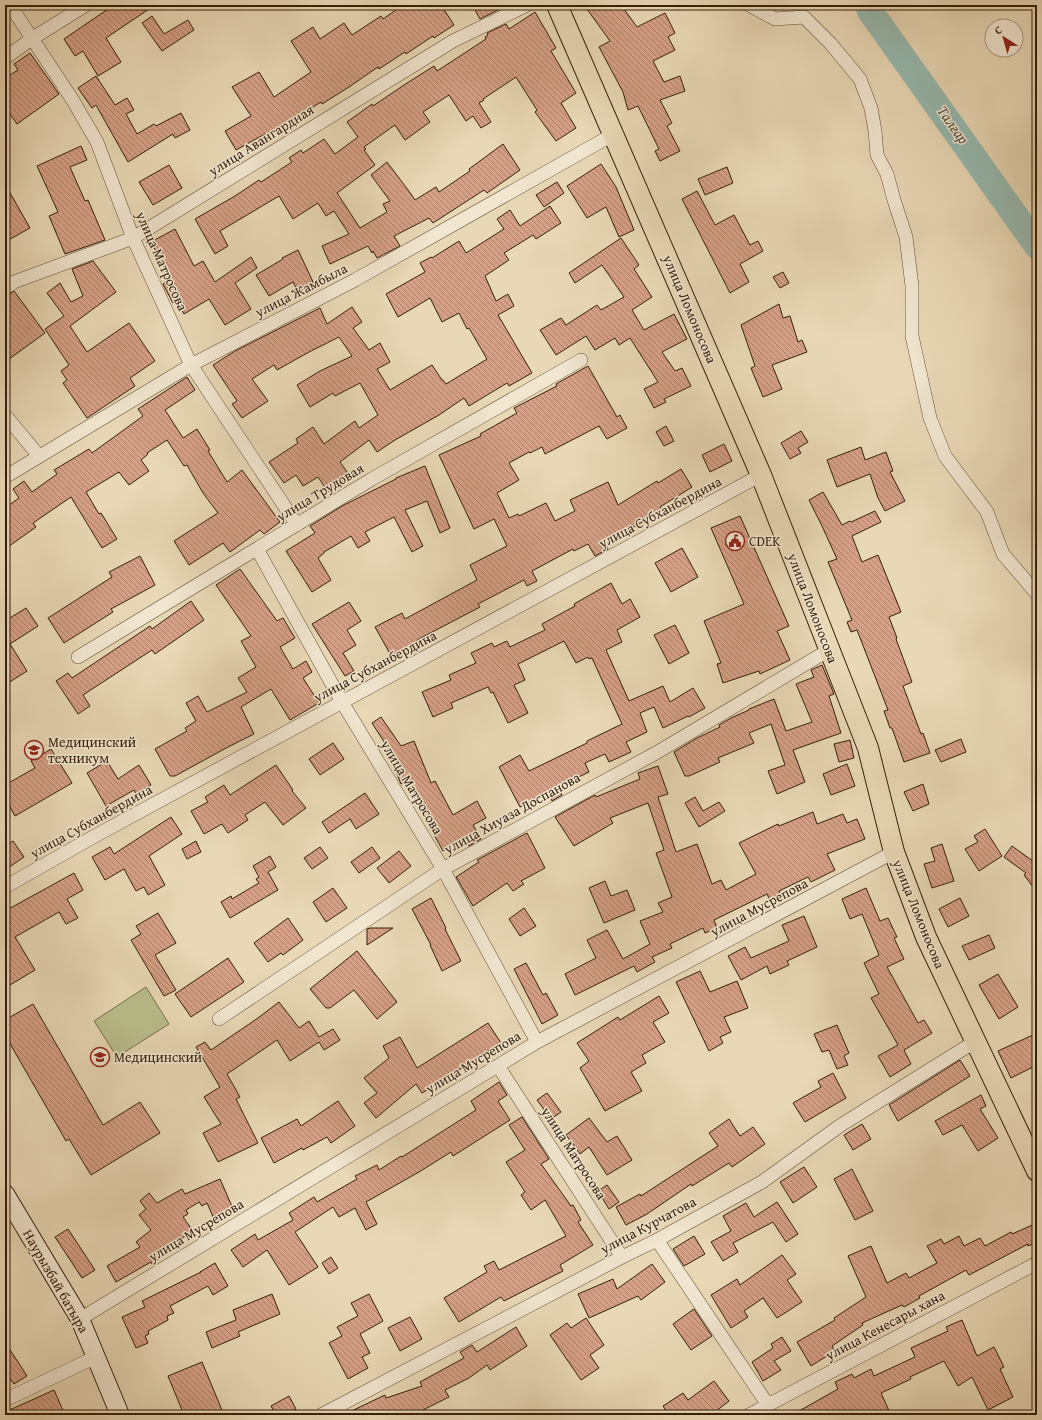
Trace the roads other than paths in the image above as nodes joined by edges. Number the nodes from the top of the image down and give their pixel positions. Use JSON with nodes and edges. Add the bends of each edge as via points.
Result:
{"nodes":[{"id":1,"x":10,"y":5,"type":"edge"},
{"id":2,"x":86,"y":5,"type":"edge"},
{"id":3,"x":527,"y":5,"type":"edge"},
{"id":4,"x":558,"y":5,"type":"edge"},
{"id":5,"x":749,"y":5,"type":"edge"},
{"id":6,"x":33,"y":38,"type":"junction"},
{"id":7,"x":5,"y":58,"type":"edge"},
{"id":8,"x":614,"y":134,"type":"junction"},
{"id":9,"x":133,"y":238,"type":"junction"},
{"id":10,"x":5,"y":288,"type":"edge"},
{"id":11,"x":581,"y":360,"type":"dead end"},
{"id":12,"x":191,"y":365,"type":"junction"},
{"id":13,"x":5,"y":415,"type":"edge"},
{"id":14,"x":39,"y":456,"type":"junction"},
{"id":15,"x":762,"y":475,"type":"junction"},
{"id":16,"x":5,"y":477,"type":"edge"},
{"id":17,"x":297,"y":525,"type":"junction"},
{"id":18,"x":256,"y":550,"type":"junction"},
{"id":19,"x":1037,"y":594,"type":"edge"},
{"id":20,"x":829,"y":650,"type":"junction"},
{"id":21,"x":78,"y":657,"type":"dead end"},
{"id":22,"x":342,"y":702,"type":"junction"},
{"id":23,"x":894,"y":852,"type":"junction"},
{"id":24,"x":443,"y":869,"type":"junction"},
{"id":25,"x":5,"y":887,"type":"edge"},
{"id":26,"x":219,"y":1020,"type":"dead end"},
{"id":27,"x":976,"y":1041,"type":"junction"},
{"id":28,"x":537,"y":1042,"type":"junction"},
{"id":29,"x":498,"y":1066,"type":"junction"},
{"id":30,"x":1037,"y":1171,"type":"edge"},
{"id":31,"x":5,"y":1194,"type":"edge"},
{"id":32,"x":657,"y":1240,"type":"junction"},
{"id":33,"x":622,"y":1257,"type":"junction"},
{"id":34,"x":1037,"y":1263,"type":"edge"},
{"id":35,"x":80,"y":1319,"type":"junction"},
{"id":36,"x":96,"y":1357,"type":"junction"},
{"id":37,"x":5,"y":1400,"type":"edge"},
{"id":38,"x":768,"y":1405,"type":"junction"},
{"id":39,"x":120,"y":1415,"type":"edge"},
{"id":40,"x":321,"y":1415,"type":"edge"},
{"id":41,"x":750,"y":1415,"type":"edge"}],
"edges":[{"from":1,"to":6,"type":"street","name":"улица Матросова"},
{"from":2,"to":6,"type":"street"},
{"from":3,"to":9,"type":"street","name":"улица Авангардная","via":[[453,41]]},
{"from":4,"to":8,"type":"main road","name":"улица Ломоносова"},
{"from":5,"to":19,"type":"street","via":[[775,19],[804,17],[831,44],[860,80],[871,108],[877,155],[887,174],[906,237],[912,286],[912,336],[930,418],[945,456],[987,512],[1003,554]]},
{"from":6,"to":7,"type":"street"},
{"from":6,"to":9,"type":"street","name":"улица Матросова","via":[[97,142]]},
{"from":8,"to":12,"type":"street","name":"улица Жамбыла","via":[[356,280]]},
{"from":8,"to":15,"type":"main road","name":"улица Ломоносова"},
{"from":9,"to":10,"type":"street","name":"улица Авангардная","via":[[14,282]]},
{"from":9,"to":12,"type":"street","name":"улица Матросова"},
{"from":11,"to":17,"type":"street","name":"улица Трудовая","via":[[372,479]]},
{"from":12,"to":14,"type":"street","name":"улица Жамбыла"},
{"from":12,"to":17,"type":"street","name":"улица Матросова"},
{"from":13,"to":14,"type":"street"},
{"from":14,"to":16,"type":"street","name":"улица Жамбыла"},
{"from":15,"to":20,"type":"main road","name":"улица Ломоносова"},
{"from":15,"to":22,"type":"street","name":"улица Субханбердина"},
{"from":17,"to":18,"type":"street","name":"улица Трудовая"},
{"from":18,"to":21,"type":"street","name":"улица Трудовая"},
{"from":18,"to":22,"type":"street","name":"улица Матросова"},
{"from":20,"to":23,"type":"main road","name":"улица Ломоносова","via":[[868,748]]},
{"from":20,"to":24,"type":"street","name":"улица Хиуаза Доспанова","via":[[656,753]]},
{"from":22,"to":24,"type":"street","name":"улица Матросова"},
{"from":22,"to":25,"type":"street","name":"улица Субханбердина"},
{"from":23,"to":27,"type":"main road","name":"улица Ломоносова","via":[[926,937]]},
{"from":23,"to":28,"type":"street","name":"улица Мусрепова"},
{"from":24,"to":26,"type":"street","name":"улица Хиуаза Доспанова"},
{"from":24,"to":28,"type":"street","name":"улица Матросова"},
{"from":27,"to":30,"type":"main road","name":"улица Ломоносова"},
{"from":27,"to":32,"type":"street","name":"улица Курчатова","via":[[841,1125],[762,1182]]},
{"from":28,"to":29,"type":"street","name":"улица Мусрепова"},
{"from":29,"to":33,"type":"street","name":"улица Матросова"},
{"from":29,"to":35,"type":"street","name":"улица Мусрепова"},
{"from":31,"to":35,"type":"main road","name":"Наурызбай батыра"},
{"from":32,"to":33,"type":"street","name":"улица Курчатова"},
{"from":32,"to":38,"type":"street"},
{"from":33,"to":40,"type":"street","name":"улица Курчатова"},
{"from":34,"to":38,"type":"street","name":"улица Кенесары хана"},
{"from":35,"to":36,"type":"main road","name":"Наурызбай батыра"},
{"from":36,"to":37,"type":"street"},
{"from":36,"to":39,"type":"main road","name":"Наурызбай батыра"},
{"from":38,"to":41,"type":"street","name":"улица Кенесары хана"}]}
